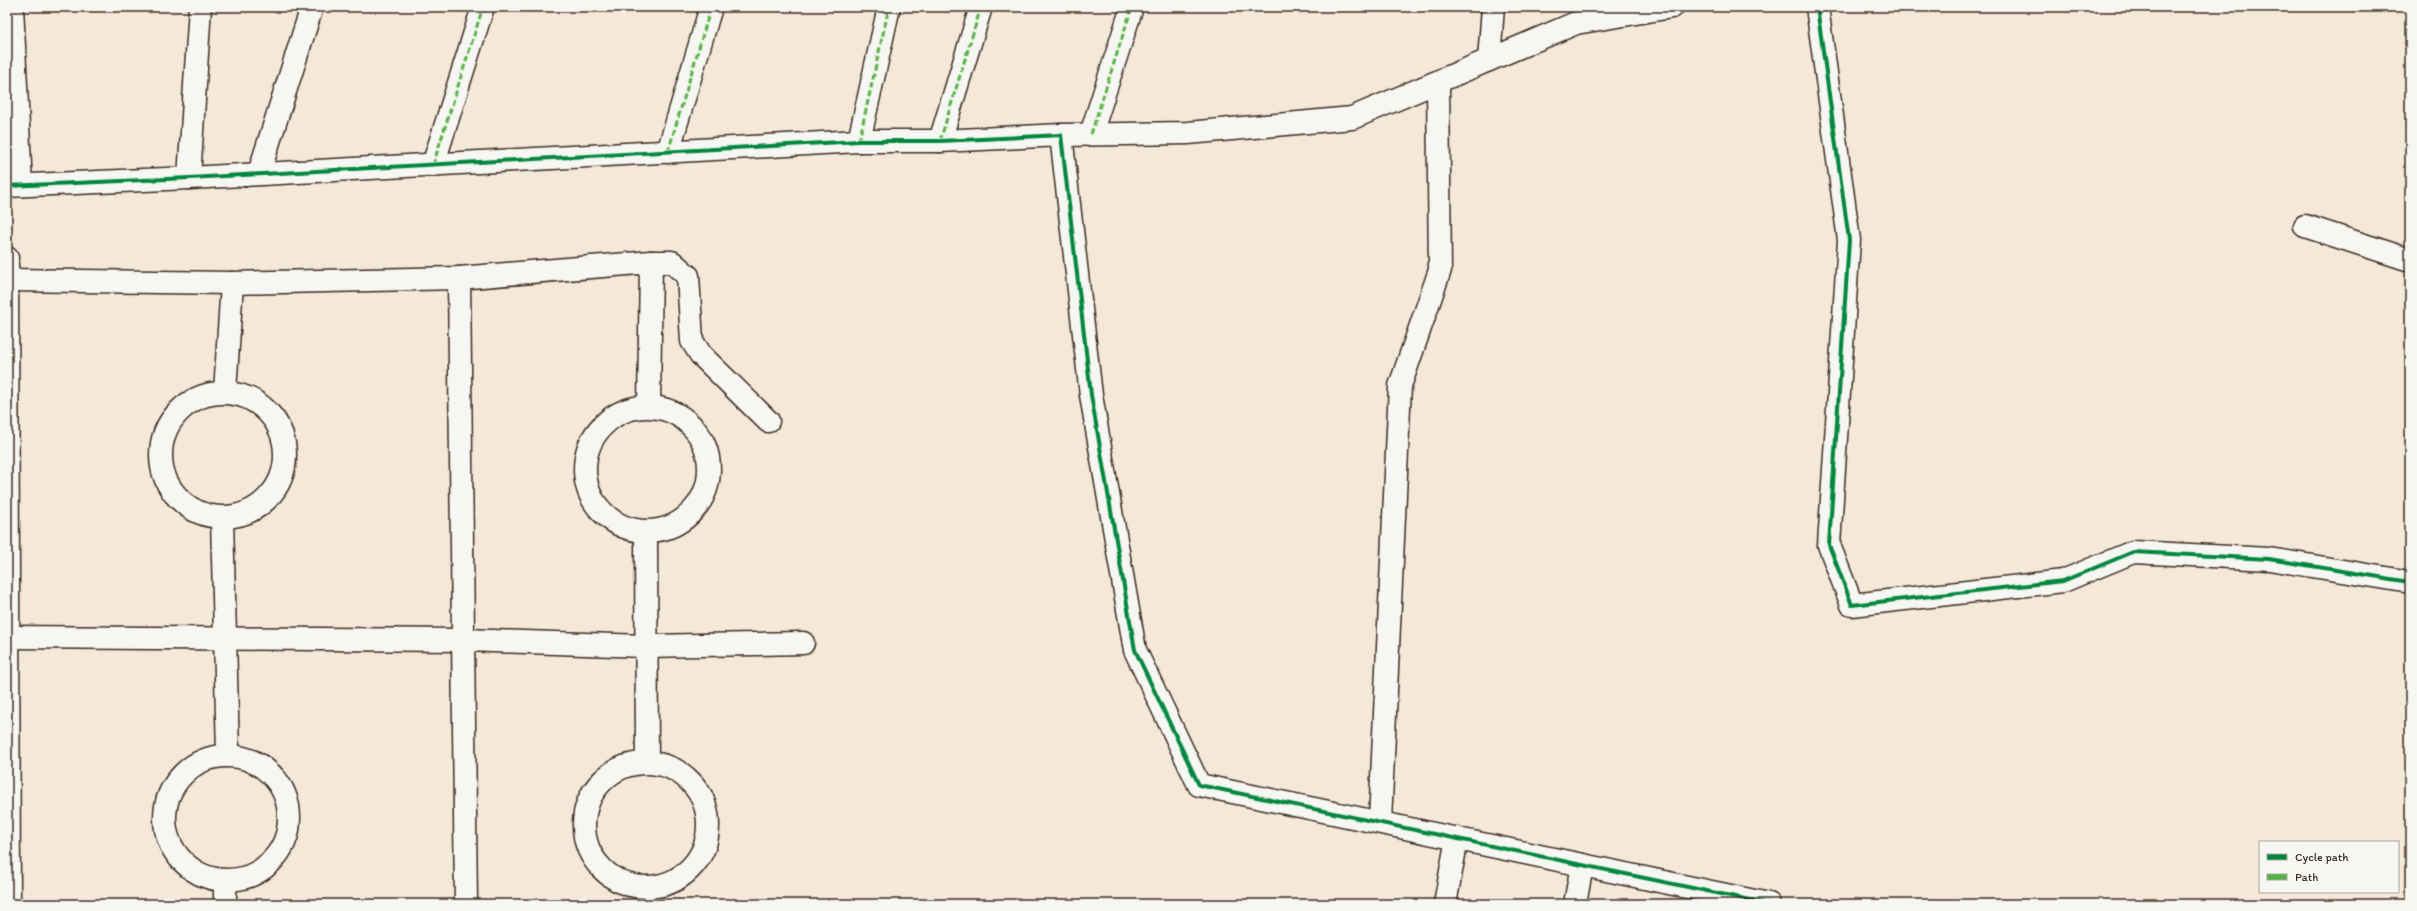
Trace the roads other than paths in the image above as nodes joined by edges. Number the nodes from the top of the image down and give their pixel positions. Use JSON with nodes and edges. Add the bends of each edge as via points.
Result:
{"nodes":[{"id":1,"x":12,"y":7,"type":"edge"},
{"id":2,"x":200,"y":7,"type":"edge"},
{"id":3,"x":312,"y":7,"type":"edge"},
{"id":4,"x":483,"y":7,"type":"edge"},
{"id":5,"x":711,"y":7,"type":"edge"},
{"id":6,"x":889,"y":7,"type":"edge"},
{"id":7,"x":981,"y":7,"type":"edge"},
{"id":8,"x":1132,"y":7,"type":"edge"},
{"id":9,"x":1493,"y":7,"type":"edge"},
{"id":10,"x":1672,"y":7,"type":"edge"},
{"id":11,"x":1817,"y":7,"type":"edge"},
{"id":12,"x":1489,"y":60,"type":"junction"},
{"id":13,"x":1438,"y":82,"type":"junction"},
{"id":14,"x":1091,"y":134,"type":"junction"},
{"id":15,"x":1061,"y":135,"type":"junction"},
{"id":16,"x":859,"y":141,"type":"junction"},
{"id":17,"x":940,"y":141,"type":"junction"},
{"id":18,"x":668,"y":152,"type":"junction"},
{"id":19,"x":433,"y":165,"type":"junction"},
{"id":20,"x":259,"y":173,"type":"junction"},
{"id":21,"x":189,"y":178,"type":"junction"},
{"id":22,"x":14,"y":185,"type":"edge"},
{"id":23,"x":2306,"y":226,"type":"dead end"},
{"id":24,"x":7,"y":258,"type":"edge"},
{"id":25,"x":2410,"y":260,"type":"edge"},
{"id":26,"x":651,"y":262,"type":"junction"},
{"id":27,"x":459,"y":278,"type":"junction"},
{"id":28,"x":8,"y":280,"type":"junction"},
{"id":29,"x":232,"y":283,"type":"junction"},
{"id":30,"x":8,"y":336,"type":"edge"},
{"id":31,"x":225,"y":392,"type":"junction"},
{"id":32,"x":649,"y":406,"type":"junction"},
{"id":33,"x":768,"y":421,"type":"dead end"},
{"id":34,"x":222,"y":518,"type":"junction"},
{"id":35,"x":646,"y":532,"type":"junction"},
{"id":36,"x":2410,"y":582,"type":"edge"},
{"id":37,"x":7,"y":637,"type":"edge"},
{"id":38,"x":227,"y":639,"type":"junction"},
{"id":39,"x":463,"y":640,"type":"junction"},
{"id":40,"x":803,"y":643,"type":"dead end"},
{"id":41,"x":645,"y":646,"type":"junction"},
{"id":42,"x":7,"y":685,"type":"edge"},
{"id":43,"x":228,"y":755,"type":"junction"},
{"id":44,"x":647,"y":762,"type":"junction"},
{"id":45,"x":1380,"y":822,"type":"junction"},
{"id":46,"x":1457,"y":838,"type":"junction"},
{"id":47,"x":1582,"y":865,"type":"junction"},
{"id":48,"x":225,"y":881,"type":"junction"},
{"id":49,"x":644,"y":896,"type":"edge"},
{"id":50,"x":9,"y":904,"type":"edge"},
{"id":51,"x":225,"y":904,"type":"edge"},
{"id":52,"x":466,"y":904,"type":"edge"},
{"id":53,"x":1445,"y":904,"type":"edge"},
{"id":54,"x":1575,"y":904,"type":"edge"},
{"id":55,"x":1769,"y":904,"type":"edge"}],
"edges":[{"from":1,"to":22,"type":"street"},
{"from":2,"to":21,"type":"street"},
{"from":3,"to":20,"type":"street"},
{"from":4,"to":19,"type":"street"},
{"from":5,"to":18,"type":"street"},
{"from":6,"to":16,"type":"street"},
{"from":7,"to":17,"type":"street"},
{"from":8,"to":14,"type":"street"},
{"from":9,"to":12,"type":"street"},
{"from":10,"to":12,"type":"street","via":[[1576,23]]},
{"from":11,"to":36,"type":"street","via":[[1849,240],[1829,545],[1852,605],[2063,581],[2133,552],[2268,559]]},
{"from":12,"to":13,"type":"street"},
{"from":13,"to":14,"type":"street","via":[[1352,118],[1188,134]]},
{"from":13,"to":45,"type":"street","via":[[1440,270],[1400,386]]},
{"from":14,"to":15,"type":"street"},
{"from":15,"to":17,"type":"street"},
{"from":15,"to":45,"type":"street","via":[[1091,396],[1135,650],[1199,785]]},
{"from":16,"to":17,"type":"street"},
{"from":16,"to":18,"type":"street"},
{"from":18,"to":19,"type":"street"},
{"from":19,"to":20,"type":"street"},
{"from":20,"to":21,"type":"street"},
{"from":21,"to":22,"type":"street"},
{"from":23,"to":25,"type":"street"},
{"from":24,"to":28,"type":"street"},
{"from":26,"to":27,"type":"street"},
{"from":26,"to":32,"type":"street"},
{"from":26,"to":33,"type":"street","via":[[672,262],[688,276],[692,341],[702,355]]},
{"from":27,"to":29,"type":"street"},
{"from":27,"to":39,"type":"street"},
{"from":28,"to":29,"type":"street"},
{"from":28,"to":30,"type":"street"},
{"from":29,"to":31,"type":"street"},
{"from":30,"to":37,"type":"street"},
{"from":31,"to":34,"type":"street","via":[[246,397],[265,408],[278,425],[286,445],[285,467],[277,488],[262,504],[243,515]]},
{"from":31,"to":34,"type":"street","via":[[205,395],[188,404],[173,417],[164,434],[160,454],[163,474],[172,491],[185,505],[202,515]]},
{"from":32,"to":35,"type":"street","via":[[668,410],[686,419],[699,434],[707,451],[711,471],[707,490],[697,507],[683,521],[665,530]]},
{"from":32,"to":35,"type":"street","via":[[627,410],[608,420],[594,437],[586,457],[585,479],[592,500],[606,517],[625,528]]},
{"from":34,"to":38,"type":"street"},
{"from":35,"to":41,"type":"street"},
{"from":37,"to":38,"type":"street"},
{"from":37,"to":42,"type":"street"},
{"from":38,"to":39,"type":"street"},
{"from":38,"to":43,"type":"street"},
{"from":39,"to":41,"type":"street"},
{"from":39,"to":52,"type":"street"},
{"from":40,"to":41,"type":"street"},
{"from":41,"to":44,"type":"street"},
{"from":42,"to":50,"type":"street"},
{"from":43,"to":48,"type":"street","via":[[206,759],[187,769],[173,786],[165,806],[164,821],[171,849],[185,866],[204,877]]},
{"from":43,"to":48,"type":"street","via":[[248,759],[265,768],[278,782],[287,800],[289,820],[286,839],[277,857],[262,870],[245,879]]},
{"from":44,"to":49,"type":"street","via":[[625,765],[606,776],[592,792],[584,813],[583,835],[590,855],[604,872]]},
{"from":44,"to":49,"type":"street","via":[[666,765],[684,774],[698,789],[706,806],[708,826],[705,846],[696,863],[681,877]]},
{"from":45,"to":46,"type":"street"},
{"from":46,"to":47,"type":"street"},
{"from":46,"to":53,"type":"street"},
{"from":47,"to":54,"type":"street"},
{"from":47,"to":55,"type":"street"},
{"from":48,"to":51,"type":"street"}]}
